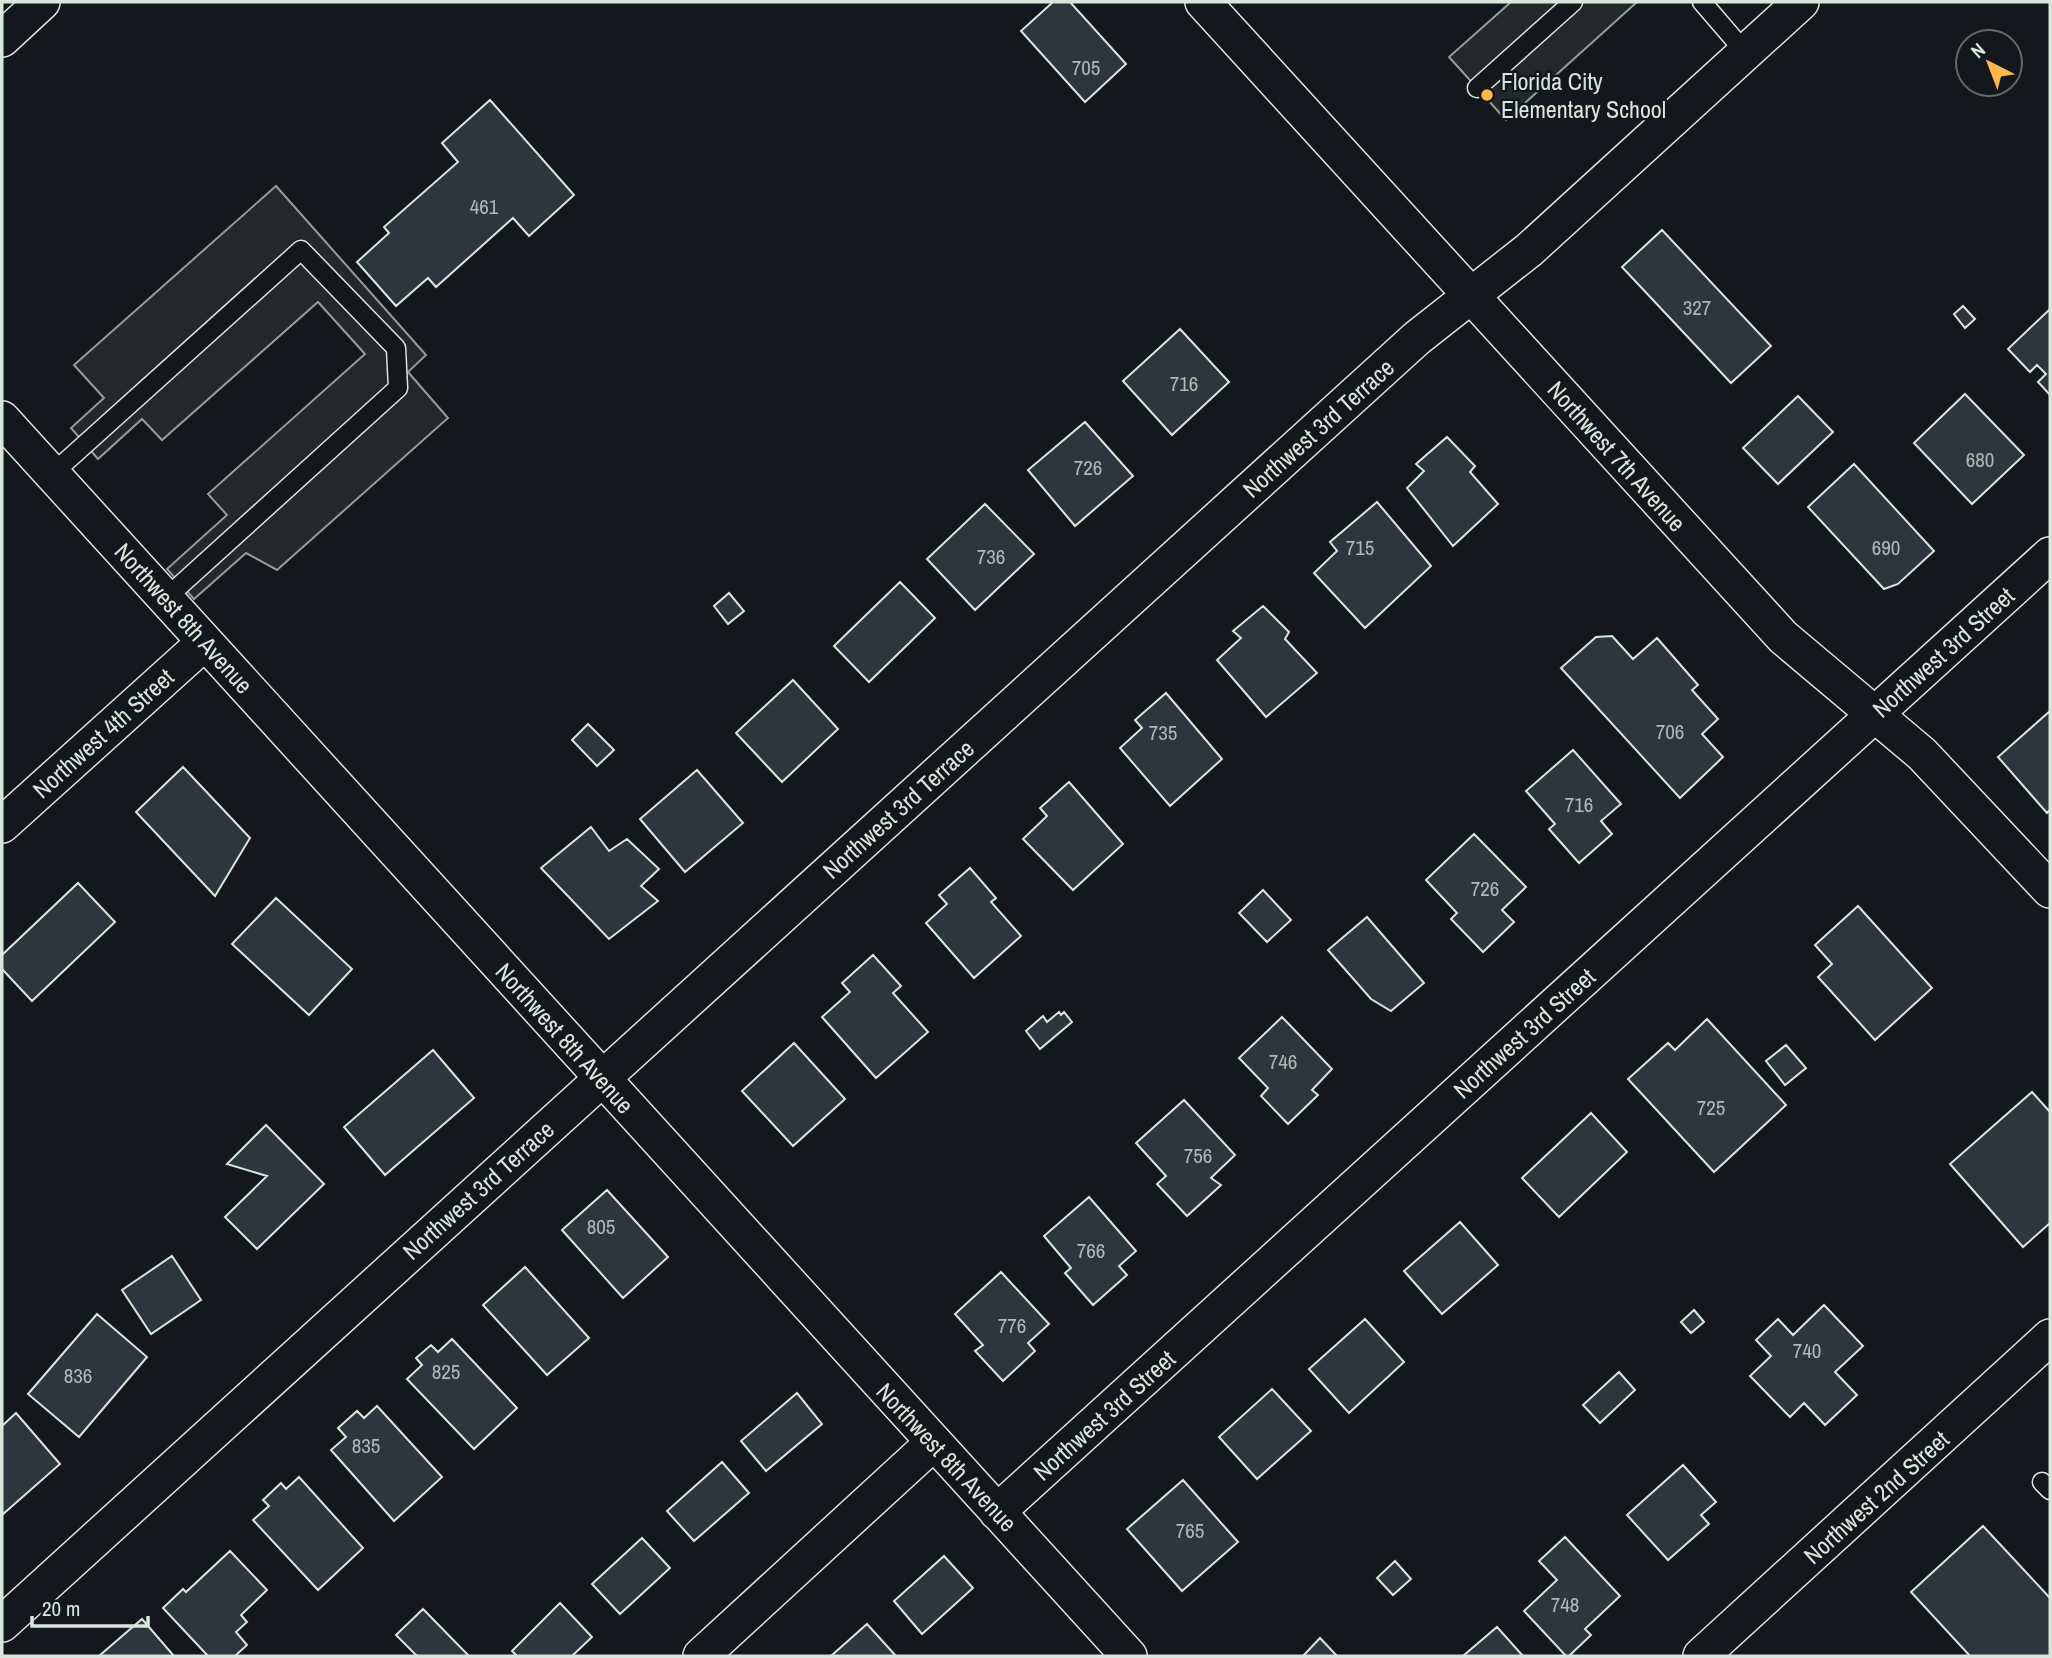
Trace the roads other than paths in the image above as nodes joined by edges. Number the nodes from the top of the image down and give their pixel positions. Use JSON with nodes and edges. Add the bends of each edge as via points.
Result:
{"nodes":[{"id":1,"x":42,"y":2,"type":"edge"},
{"id":2,"x":1203,"y":2,"type":"edge"},
{"id":3,"x":1573,"y":2,"type":"edge"},
{"id":4,"x":1702,"y":2,"type":"edge"},
{"id":5,"x":1801,"y":2,"type":"edge"},
{"id":6,"x":2,"y":39,"type":"edge"},
{"id":7,"x":1745,"y":52,"type":"junction"},
{"id":8,"x":1477,"y":88,"type":"dead end"},
{"id":9,"x":1472,"y":296,"type":"junction"},
{"id":10,"x":2,"y":419,"type":"edge"},
{"id":11,"x":52,"y":474,"type":"junction"},
{"id":12,"x":2050,"y":555,"type":"edge"},
{"id":13,"x":166,"y":598,"type":"junction"},
{"id":14,"x":205,"y":642,"type":"junction"},
{"id":15,"x":1873,"y":715,"type":"junction"},
{"id":16,"x":2,"y":825,"type":"edge"},
{"id":17,"x":2050,"y":890,"type":"edge"},
{"id":18,"x":602,"y":1078,"type":"junction"},
{"id":19,"x":2050,"y":1337,"type":"edge"},
{"id":20,"x":933,"y":1443,"type":"junction"},
{"id":21,"x":998,"y":1512,"type":"junction"},
{"id":22,"x":2,"y":1624,"type":"edge"},
{"id":23,"x":701,"y":1656,"type":"edge"},
{"id":24,"x":1129,"y":1656,"type":"edge"},
{"id":25,"x":1701,"y":1656,"type":"edge"}],
"edges":[{"from":1,"to":6,"type":"street"},
{"from":2,"to":9,"type":"street","name":"Northwest 7th Avenue"},
{"from":3,"to":8,"type":"lane"},
{"from":4,"to":7,"type":"lane"},
{"from":5,"to":7,"type":"street","name":"Northwest 3rd Terrace"},
{"from":7,"to":9,"type":"street","name":"Northwest 3rd Terrace","via":[[1529,250]]},
{"from":9,"to":15,"type":"street","name":"Northwest 7th Avenue","via":[[1783,637]]},
{"from":9,"to":18,"type":"street","name":"Northwest 3rd Terrace","via":[[1417,338]]},
{"from":10,"to":11,"type":"street","name":"Northwest 8th Avenue"},
{"from":11,"to":13,"type":"street","name":"Northwest 8th Avenue"},
{"from":11,"to":13,"type":"lane","via":[[301,250],[396,348],[398,388]]},
{"from":12,"to":15,"type":"street","name":"Northwest 3rd Street"},
{"from":13,"to":14,"type":"street","name":"Northwest 8th Avenue"},
{"from":14,"to":16,"type":"street","name":"Northwest 4th Street"},
{"from":14,"to":18,"type":"street","name":"Northwest 8th Avenue"},
{"from":15,"to":17,"type":"street","name":"Northwest 7th Avenue","via":[[1922,754]]},
{"from":15,"to":21,"type":"street","name":"Northwest 3rd Street"},
{"from":18,"to":20,"type":"street","name":"Northwest 8th Avenue"},
{"from":18,"to":22,"type":"street","name":"Northwest 3rd Terrace"},
{"from":19,"to":25,"type":"street","name":"Northwest 2nd Street"},
{"from":20,"to":21,"type":"street","name":"Northwest 8th Avenue"},
{"from":20,"to":23,"type":"street"},
{"from":21,"to":24,"type":"street","name":"Northwest 8th Avenue"}]}
